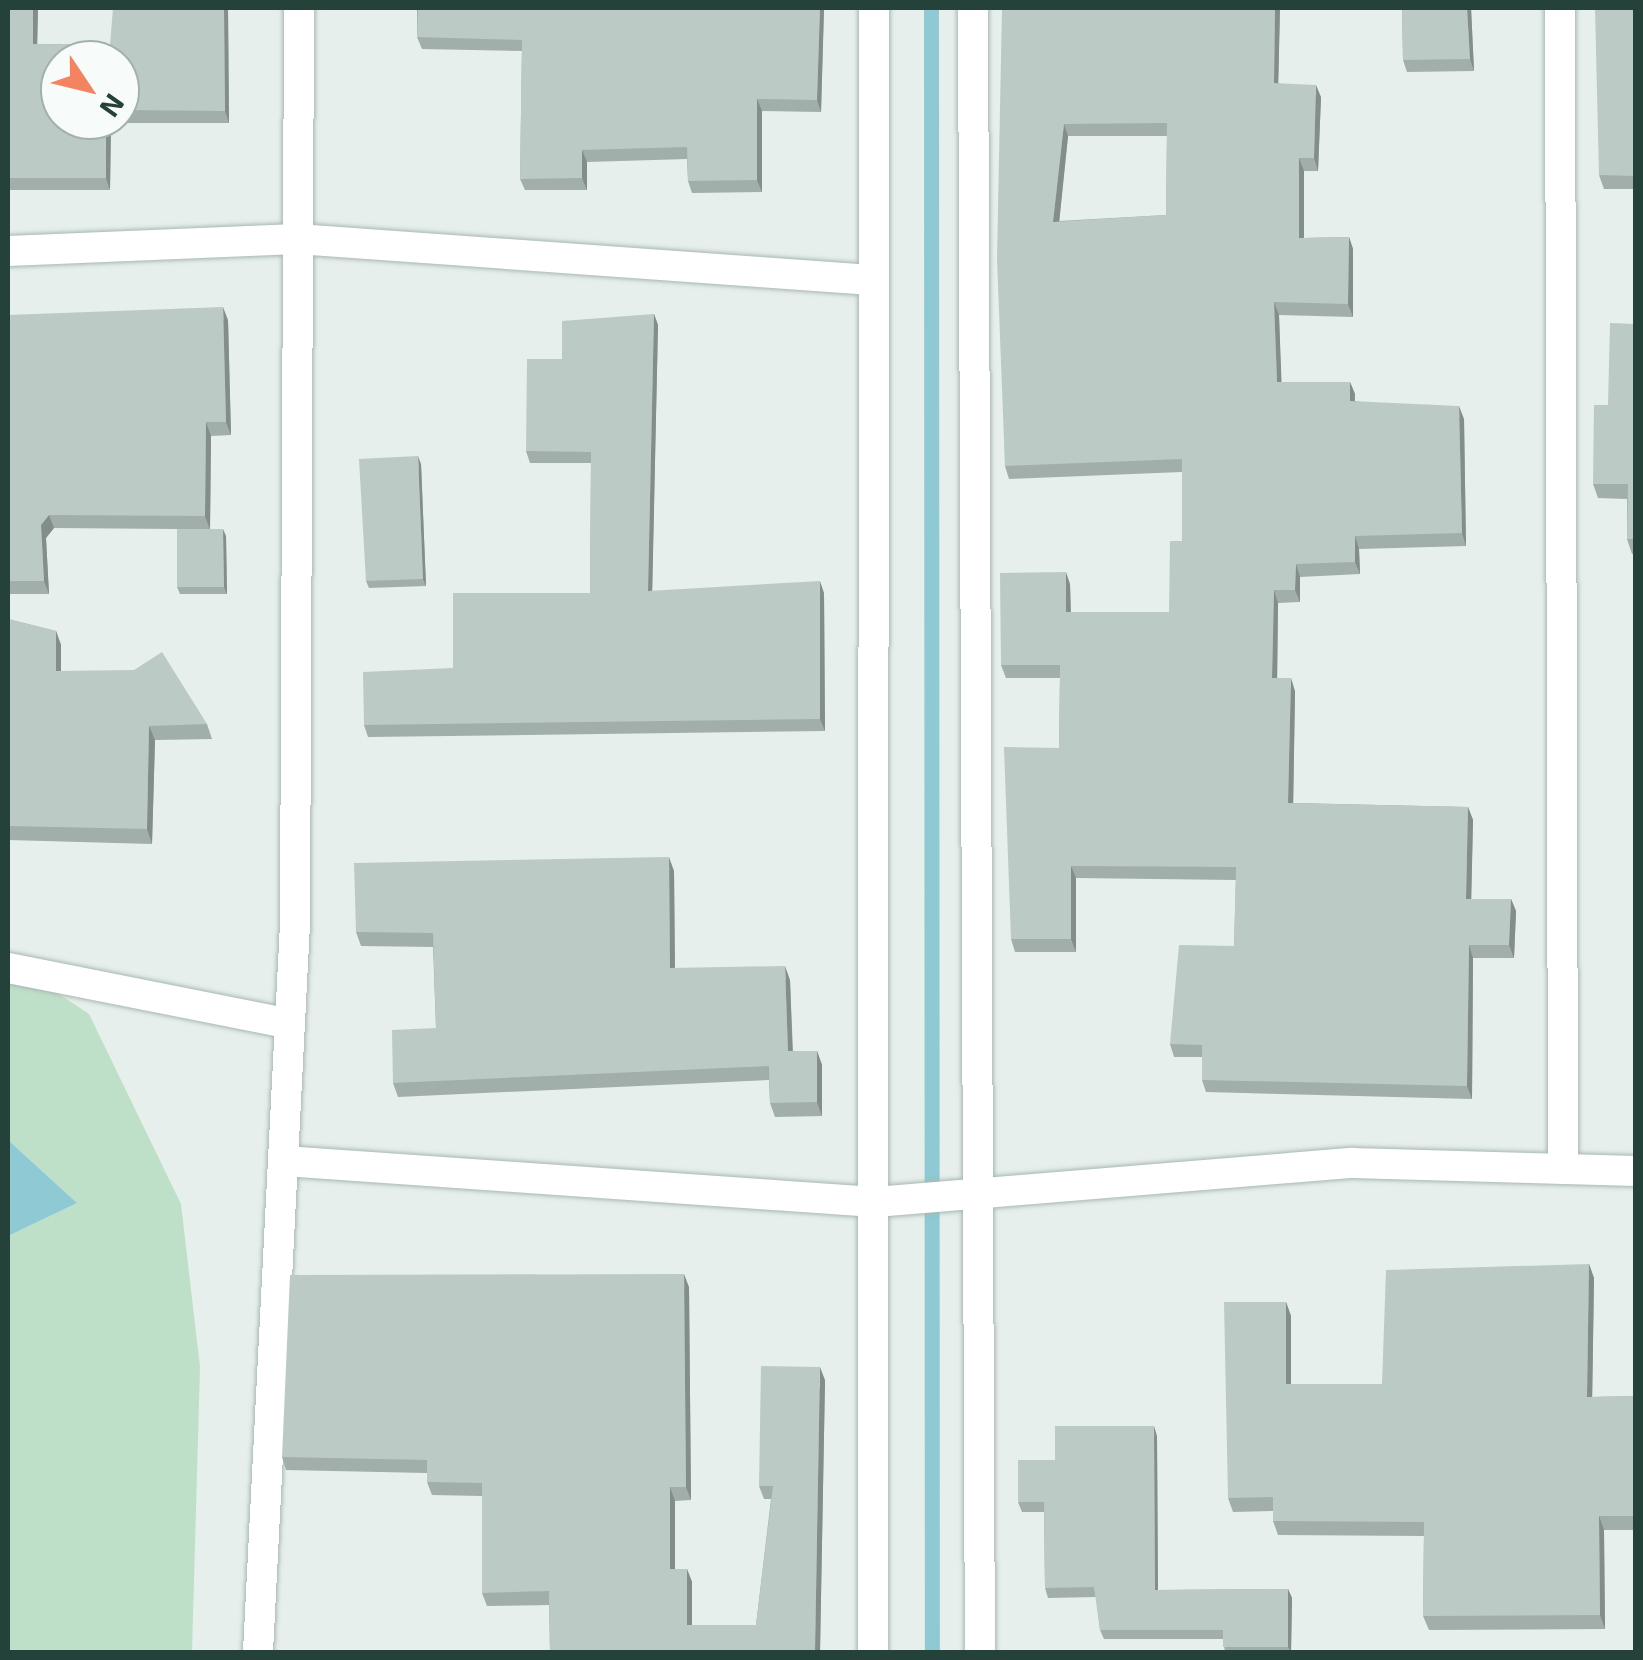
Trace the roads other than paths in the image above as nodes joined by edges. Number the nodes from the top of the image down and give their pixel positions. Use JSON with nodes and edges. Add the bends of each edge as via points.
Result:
{"nodes":[{"id":1,"x":299,"y":8,"type":"edge"},
{"id":2,"x":874,"y":8,"type":"edge"},
{"id":3,"x":973,"y":8,"type":"edge"},
{"id":4,"x":1560,"y":8,"type":"edge"},
{"id":5,"x":296,"y":240,"type":"junction"},
{"id":6,"x":8,"y":252,"type":"edge"},
{"id":7,"x":872,"y":280,"type":"junction"},
{"id":8,"x":8,"y":968,"type":"edge"},
{"id":9,"x":286,"y":1023,"type":"junction"},
{"id":10,"x":284,"y":1161,"type":"junction"},
{"id":11,"x":1563,"y":1169,"type":"junction"},
{"id":12,"x":1636,"y":1171,"type":"edge"},
{"id":13,"x":972,"y":1191,"type":"junction"},
{"id":14,"x":881,"y":1199,"type":"junction"},
{"id":15,"x":258,"y":1652,"type":"edge"},
{"id":16,"x":872,"y":1652,"type":"edge"},
{"id":17,"x":980,"y":1652,"type":"edge"}],
"edges":[{"from":1,"to":5,"type":"street"},
{"from":2,"to":7,"type":"street"},
{"from":3,"to":13,"type":"street"},
{"from":4,"to":11,"type":"street"},
{"from":5,"to":6,"type":"street"},
{"from":5,"to":7,"type":"street"},
{"from":5,"to":9,"type":"street","via":[[295,925]]},
{"from":7,"to":14,"type":"street"},
{"from":8,"to":9,"type":"street"},
{"from":9,"to":10,"type":"street"},
{"from":10,"to":14,"type":"street"},
{"from":10,"to":15,"type":"street"},
{"from":11,"to":12,"type":"street"},
{"from":11,"to":13,"type":"street","via":[[1352,1163]]},
{"from":13,"to":14,"type":"street"},
{"from":13,"to":17,"type":"street"},
{"from":14,"to":16,"type":"street"}]}
